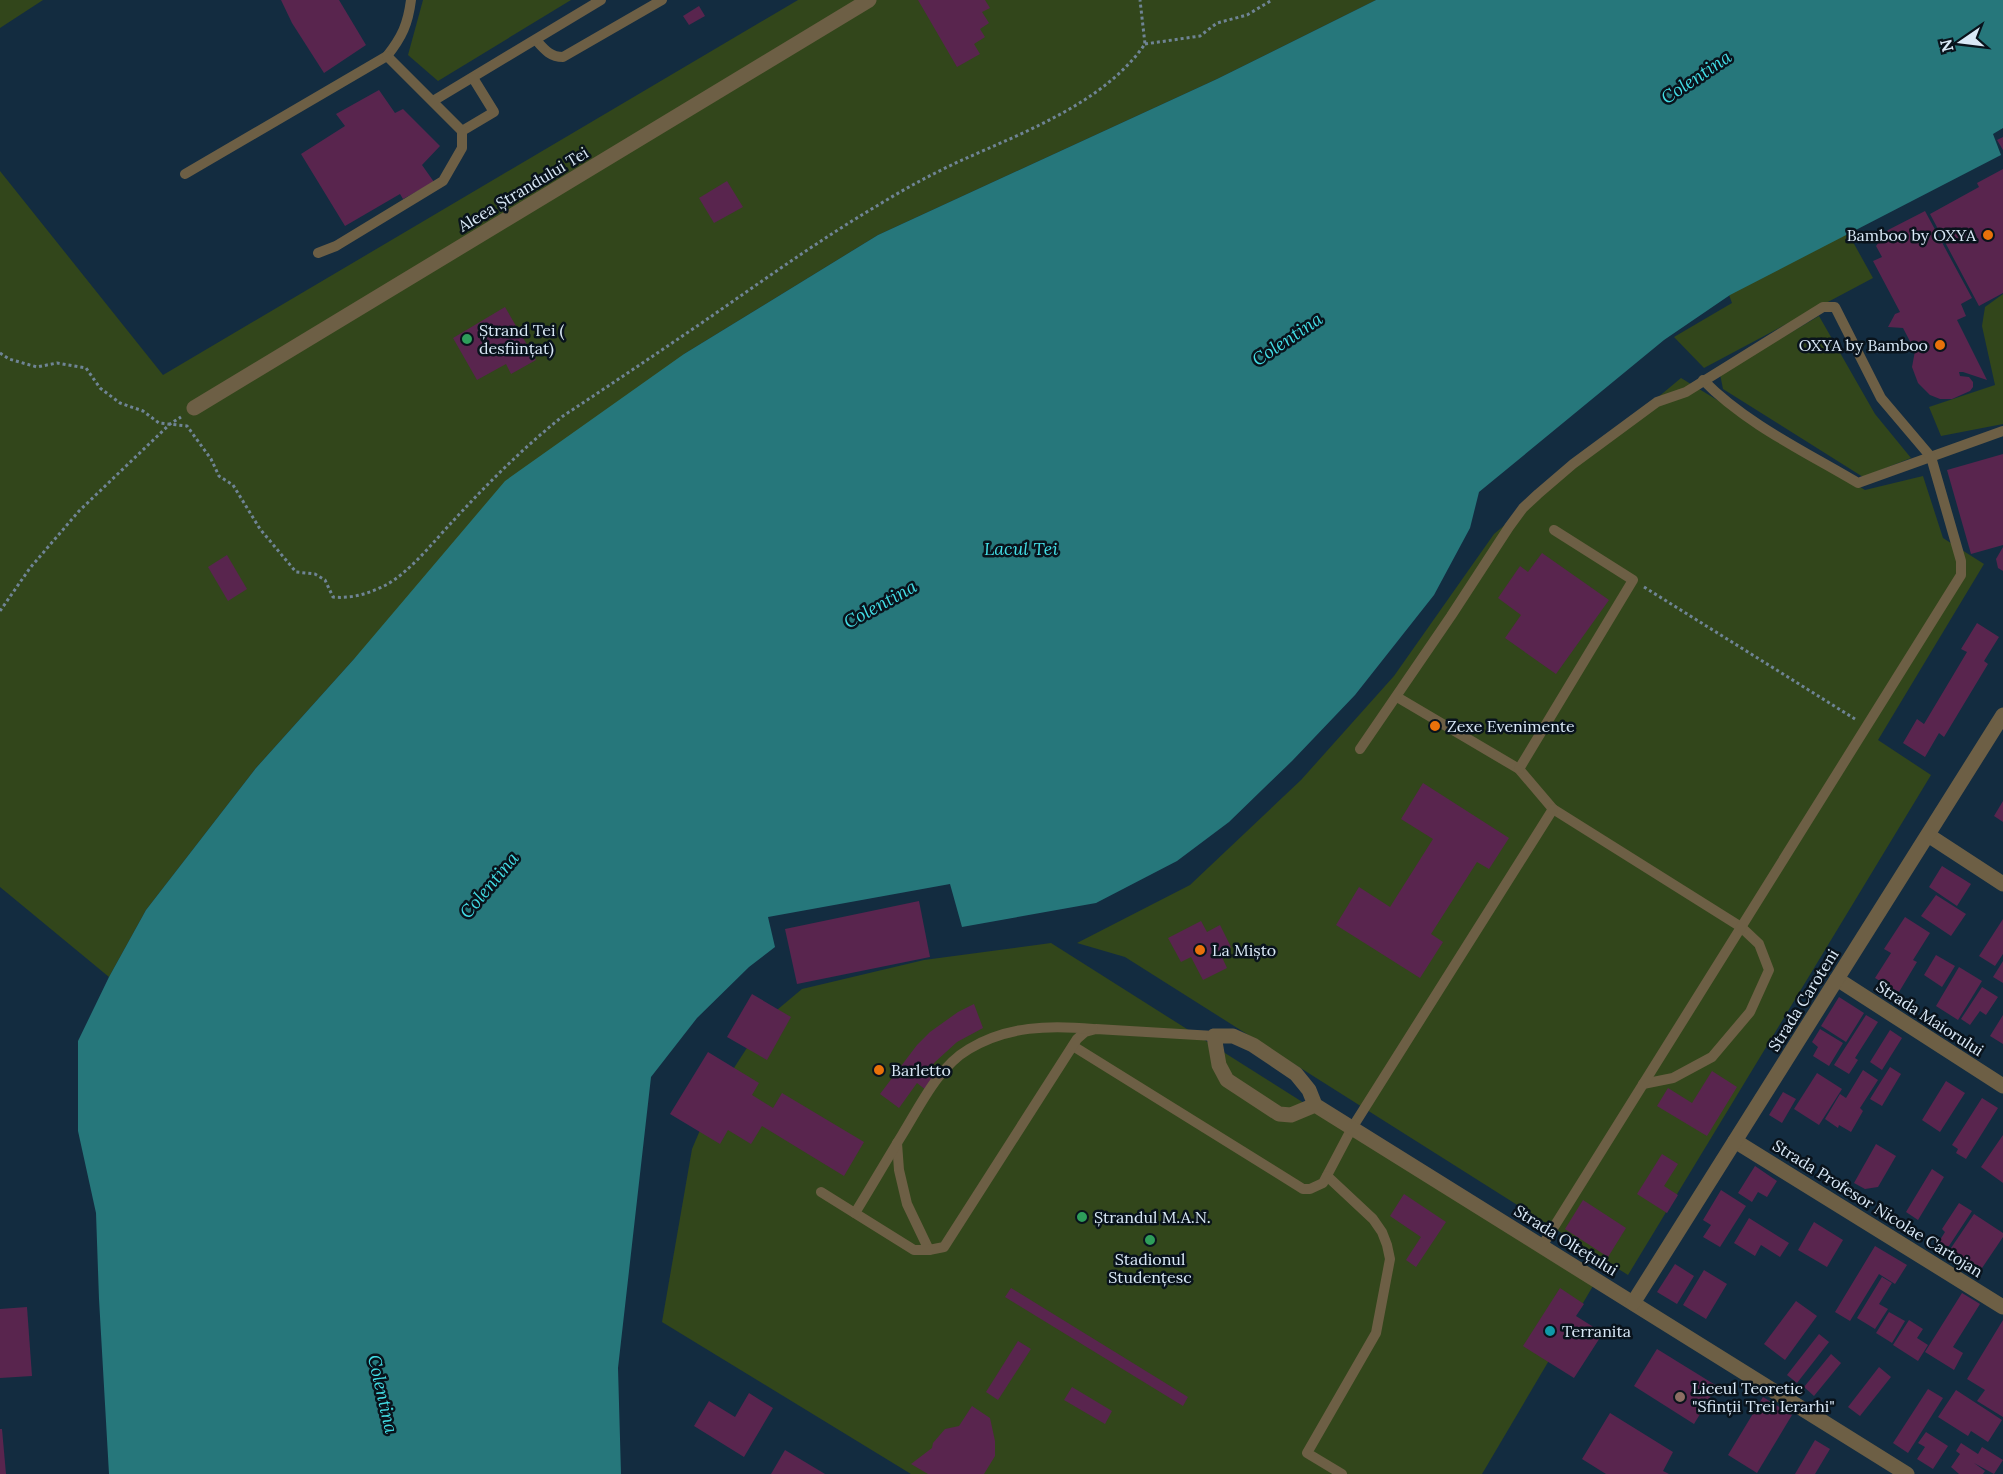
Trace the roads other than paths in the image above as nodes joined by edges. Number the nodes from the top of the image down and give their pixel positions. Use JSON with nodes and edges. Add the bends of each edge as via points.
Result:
{"nodes":[{"id":1,"x":411,"y":0,"type":"edge"},
{"id":2,"x":601,"y":0,"type":"edge"},
{"id":3,"x":662,"y":0,"type":"edge"},
{"id":4,"x":868,"y":0,"type":"edge"},
{"id":5,"x":536,"y":40,"type":"junction"},
{"id":6,"x":387,"y":56,"type":"junction"},
{"id":7,"x":473,"y":78,"type":"junction"},
{"id":8,"x":433,"y":101,"type":"junction"},
{"id":9,"x":462,"y":131,"type":"junction"},
{"id":10,"x":185,"y":174,"type":"dead end"},
{"id":11,"x":318,"y":253,"type":"dead end"},
{"id":12,"x":1703,"y":380,"type":"junction"},
{"id":13,"x":194,"y":408,"type":"road end"},
{"id":14,"x":2003,"y":431,"type":"edge"},
{"id":15,"x":1931,"y":457,"type":"junction"},
{"id":16,"x":1554,"y":530,"type":"dead end"},
{"id":17,"x":1397,"y":697,"type":"junction"},
{"id":18,"x":2003,"y":716,"type":"edge"},
{"id":19,"x":1360,"y":749,"type":"dead end"},
{"id":20,"x":1518,"y":769,"type":"junction"},
{"id":21,"x":1553,"y":809,"type":"junction"},
{"id":22,"x":1928,"y":835,"type":"junction"},
{"id":23,"x":2003,"y":884,"type":"edge"},
{"id":24,"x":1741,"y":927,"type":"junction"},
{"id":25,"x":1837,"y":979,"type":"junction"},
{"id":26,"x":1096,"y":1029,"type":"junction"},
{"id":27,"x":1214,"y":1036,"type":"junction"},
{"id":28,"x":1073,"y":1046,"type":"junction"},
{"id":29,"x":1643,"y":1084,"type":"junction"},
{"id":30,"x":2003,"y":1086,"type":"edge"},
{"id":31,"x":1315,"y":1105,"type":"junction"},
{"id":32,"x":1352,"y":1128,"type":"junction"},
{"id":33,"x":1735,"y":1141,"type":"junction"},
{"id":34,"x":897,"y":1143,"type":"junction"},
{"id":35,"x":1327,"y":1176,"type":"junction"},
{"id":36,"x":821,"y":1192,"type":"dead end"},
{"id":37,"x":855,"y":1213,"type":"junction"},
{"id":38,"x":1542,"y":1246,"type":"junction"},
{"id":39,"x":929,"y":1250,"type":"junction"},
{"id":40,"x":1633,"y":1304,"type":"junction"},
{"id":41,"x":2003,"y":1307,"type":"edge"},
{"id":42,"x":1342,"y":1474,"type":"edge"},
{"id":43,"x":1907,"y":1474,"type":"edge"}],
"edges":[{"from":1,"to":6,"type":"lane","via":[[401,39]]},
{"from":2,"to":5,"type":"lane"},
{"from":3,"to":5,"type":"lane","via":[[563,57],[548,53]]},
{"from":4,"to":13,"type":"street","name":"Aleea Ștrandului Tei"},
{"from":5,"to":7,"type":"lane"},
{"from":6,"to":8,"type":"lane"},
{"from":6,"to":10,"type":"lane"},
{"from":7,"to":8,"type":"lane"},
{"from":7,"to":9,"type":"lane","via":[[494,112]]},
{"from":8,"to":9,"type":"lane"},
{"from":9,"to":11,"type":"lane","via":[[462,148],[443,181]]},
{"from":12,"to":15,"type":"lane","via":[[1720,398],[1858,483]]},
{"from":12,"to":15,"type":"lane","via":[[1823,307],[1835,307],[1881,398]]},
{"from":12,"to":17,"type":"lane","via":[[1686,392],[1657,402],[1573,464],[1523,508]]},
{"from":14,"to":15,"type":"lane"},
{"from":15,"to":24,"type":"lane","via":[[1961,561],[1961,575]]},
{"from":16,"to":20,"type":"lane","via":[[1633,580]]},
{"from":17,"to":19,"type":"lane"},
{"from":17,"to":20,"type":"lane"},
{"from":18,"to":22,"type":"street","name":"Strada Caroteni"},
{"from":20,"to":21,"type":"lane"},
{"from":21,"to":24,"type":"lane"},
{"from":21,"to":32,"type":"lane"},
{"from":22,"to":23,"type":"street"},
{"from":22,"to":25,"type":"street","name":"Strada Caroteni"},
{"from":24,"to":29,"type":"lane"},
{"from":24,"to":29,"type":"lane","via":[[1759,944],[1769,970],[1750,1011],[1712,1057],[1673,1078]]},
{"from":25,"to":30,"type":"street","name":"Strada Maiorului"},
{"from":25,"to":33,"type":"street","name":"Strada Caroteni"},
{"from":26,"to":27,"type":"lane"},
{"from":26,"to":28,"type":"lane","via":[[1085,1032]]},
{"from":26,"to":34,"type":"lane","via":[[1027,1028],[968,1050],[946,1069]]},
{"from":27,"to":31,"type":"street","name":"Strada Oltețului","via":[[1233,1036],[1253,1045],[1296,1074]]},
{"from":27,"to":31,"type":"street","via":[[1227,1080],[1279,1114],[1292,1115]]},
{"from":28,"to":35,"type":"lane","via":[[1303,1189],[1317,1187]]},
{"from":28,"to":39,"type":"lane","via":[[944,1247]]},
{"from":29,"to":38,"type":"lane"},
{"from":31,"to":32,"type":"street","name":"Strada Oltețului"},
{"from":32,"to":35,"type":"lane"},
{"from":32,"to":38,"type":"street","name":"Strada Oltețului"},
{"from":33,"to":40,"type":"street","name":"Strada Caroteni"},
{"from":33,"to":41,"type":"street","name":"Strada Profesor Nicolae Cartojan"},
{"from":34,"to":37,"type":"lane"},
{"from":34,"to":39,"type":"lane","via":[[907,1204]]},
{"from":35,"to":42,"type":"lane","via":[[1373,1219],[1385,1238],[1390,1259],[1377,1333],[1307,1453]]},
{"from":36,"to":37,"type":"lane"},
{"from":37,"to":39,"type":"lane","via":[[914,1250]]},
{"from":38,"to":40,"type":"street","name":"Strada Oltețului"},
{"from":40,"to":43,"type":"street","name":"Strada Oltețului"}]}
